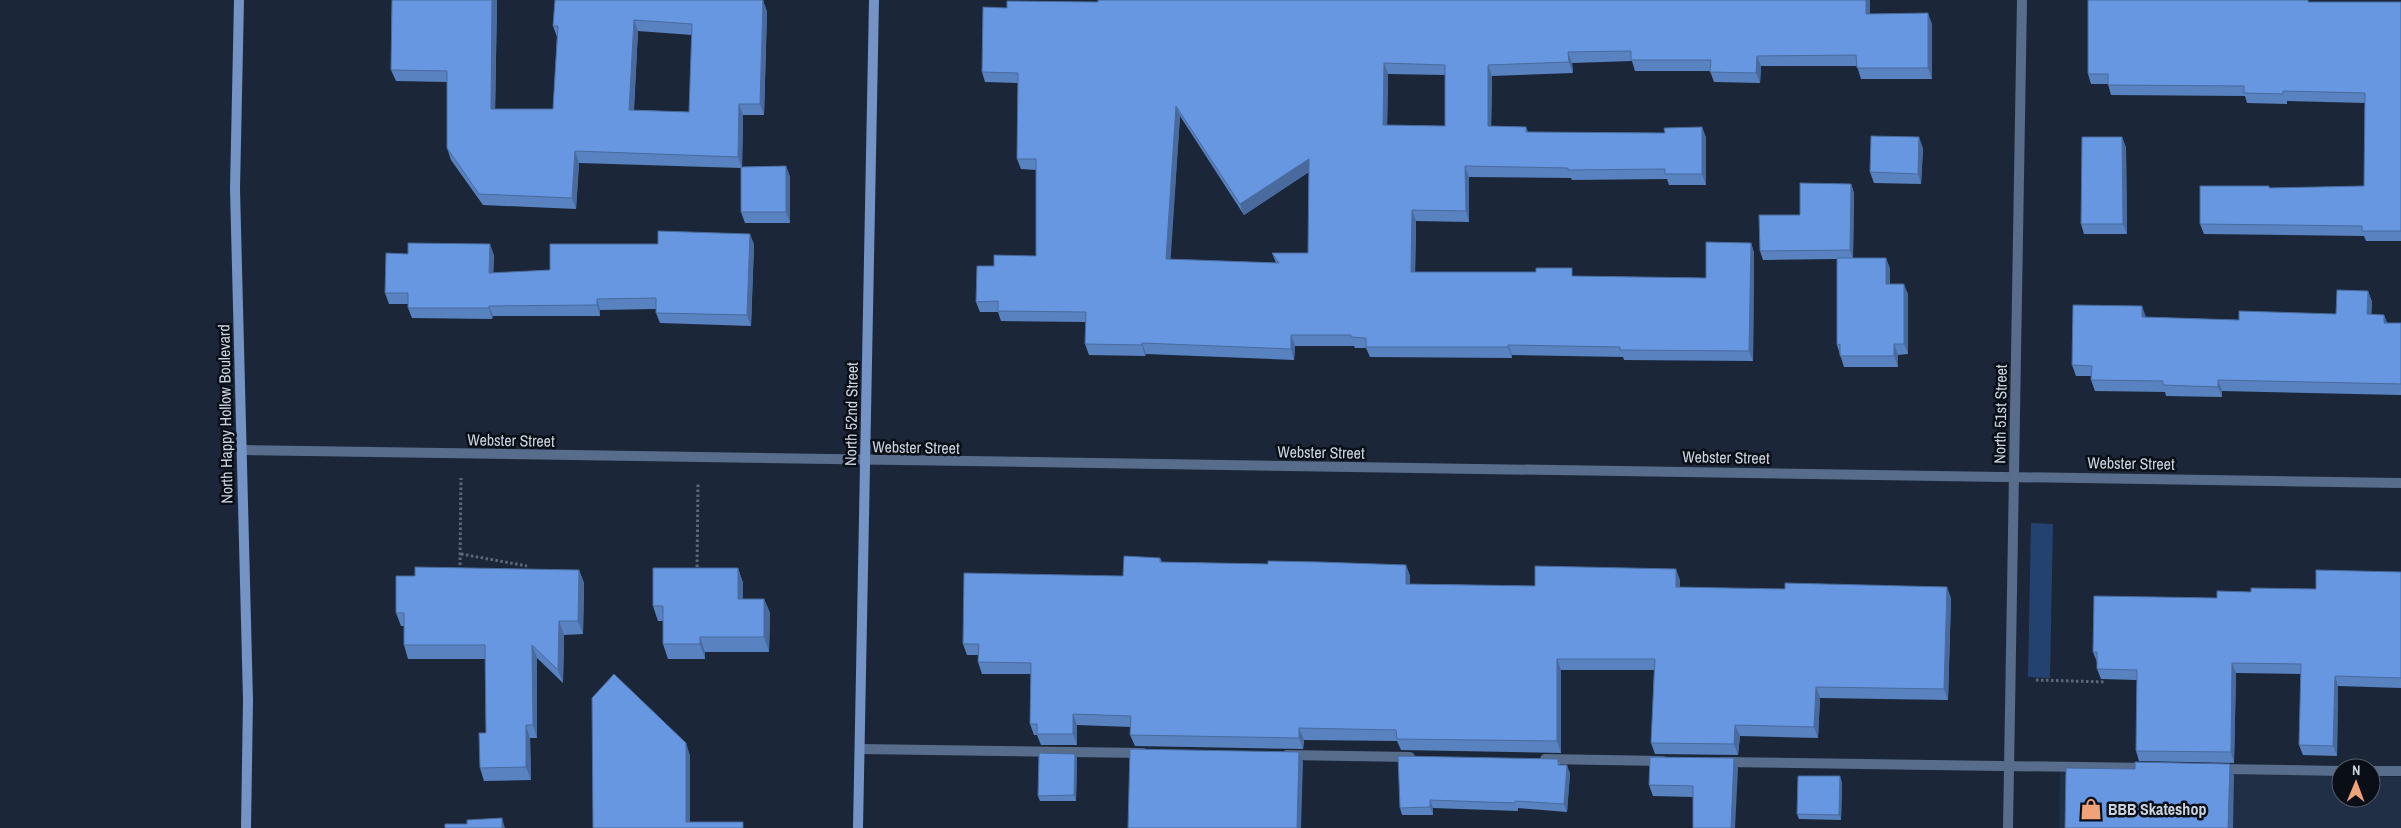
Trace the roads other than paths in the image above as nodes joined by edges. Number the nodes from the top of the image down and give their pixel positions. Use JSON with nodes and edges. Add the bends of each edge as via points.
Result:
{"nodes":[{"id":1,"x":239,"y":0,"type":"edge"},
{"id":2,"x":874,"y":0,"type":"edge"},
{"id":3,"x":2022,"y":0,"type":"edge"},
{"id":4,"x":241,"y":450,"type":"junction"},
{"id":5,"x":865,"y":461,"type":"junction"},
{"id":6,"x":2015,"y":476,"type":"junction"},
{"id":7,"x":2401,"y":483,"type":"edge"},
{"id":8,"x":860,"y":749,"type":"junction"},
{"id":9,"x":1155,"y":753,"type":"edge"},
{"id":10,"x":1275,"y":755,"type":"edge"},
{"id":11,"x":1425,"y":757,"type":"edge"},
{"id":12,"x":1534,"y":759,"type":"edge"},
{"id":13,"x":1674,"y":761,"type":"edge"},
{"id":14,"x":1714,"y":762,"type":"edge"},
{"id":15,"x":2009,"y":766,"type":"junction"},
{"id":16,"x":2161,"y":768,"type":"edge"},
{"id":17,"x":2209,"y":769,"type":"edge"},
{"id":18,"x":2331,"y":770,"type":"edge"},
{"id":19,"x":2381,"y":771,"type":"edge"},
{"id":20,"x":2401,"y":771,"type":"edge"},
{"id":21,"x":246,"y":828,"type":"edge"},
{"id":22,"x":858,"y":828,"type":"edge"},
{"id":23,"x":2008,"y":828,"type":"edge"}],
"edges":[{"from":1,"to":4,"type":"street","name":"North Happy Hollow Boulevard","via":[[235,189]]},
{"from":2,"to":5,"type":"street","name":"North 52nd Street"},
{"from":3,"to":6,"type":"street","name":"North 51st Street"},
{"from":4,"to":5,"type":"street","name":"Webster Street"},
{"from":4,"to":21,"type":"street","name":"North Happy Hollow Boulevard","via":[[248,700]]},
{"from":5,"to":6,"type":"street","name":"Webster Street"},
{"from":5,"to":8,"type":"street","name":"North 52nd Street"},
{"from":6,"to":7,"type":"street","name":"Webster Street"},
{"from":6,"to":15,"type":"street","name":"North 51st Street"},
{"from":8,"to":9,"type":"street"},
{"from":8,"to":22,"type":"street","name":"North 52nd Street"},
{"from":10,"to":11,"type":"street"},
{"from":12,"to":13,"type":"street"},
{"from":14,"to":15,"type":"street"},
{"from":15,"to":16,"type":"street"},
{"from":15,"to":23,"type":"street","name":"North 51st Street"},
{"from":17,"to":18,"type":"street"},
{"from":19,"to":20,"type":"street"}]}
